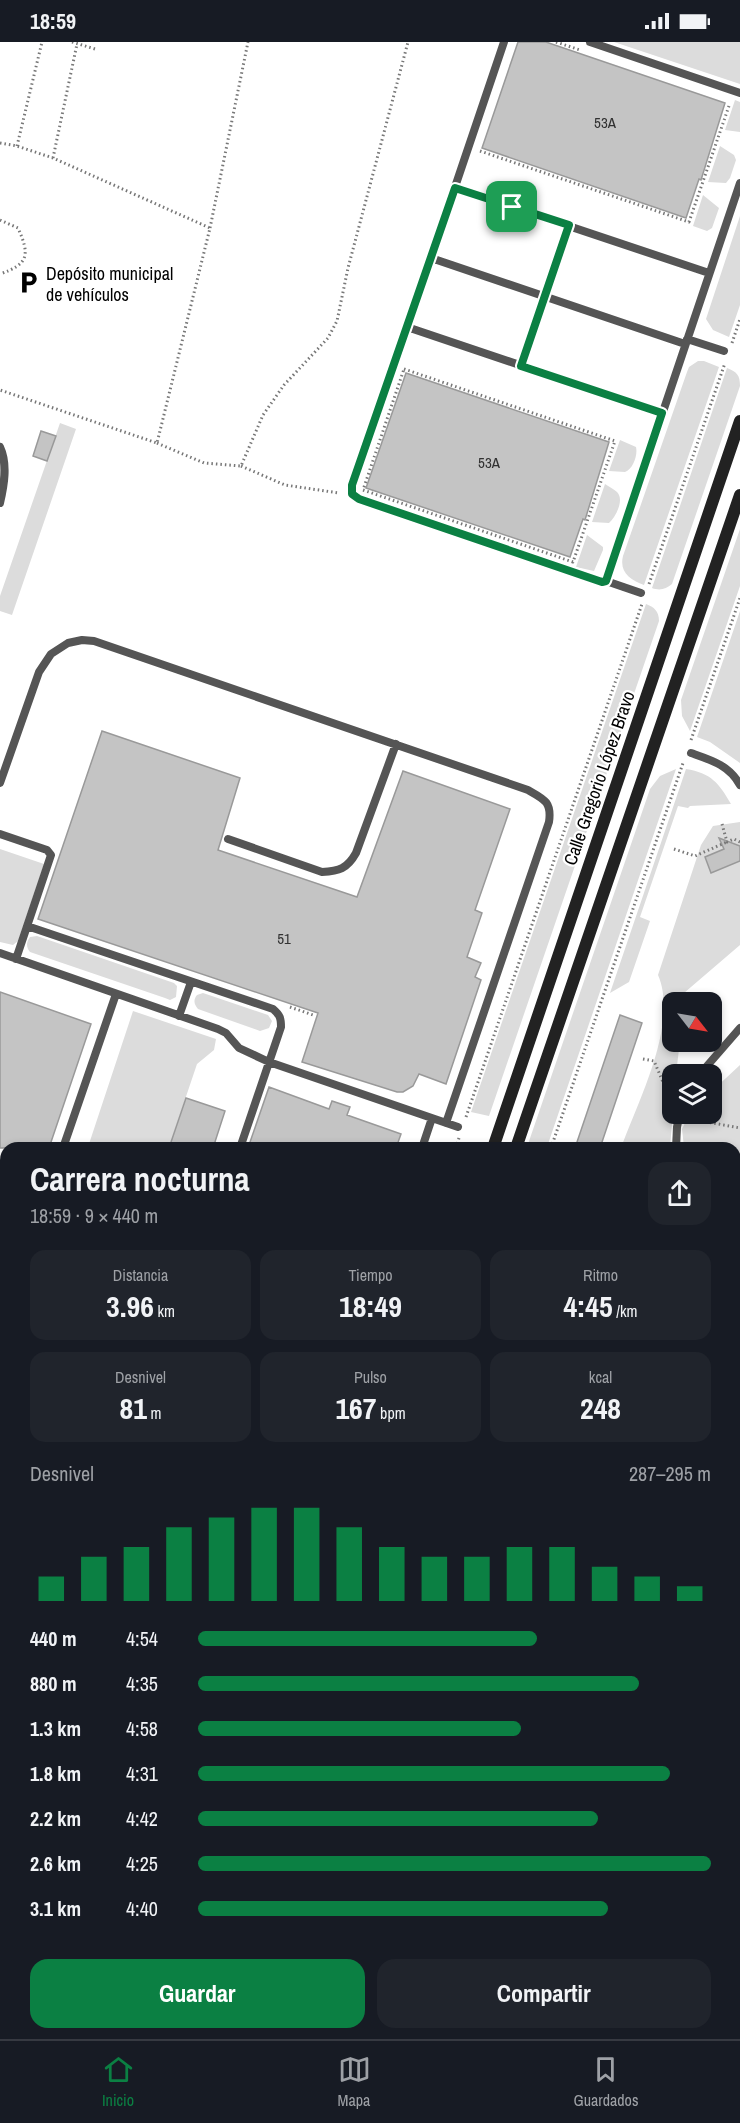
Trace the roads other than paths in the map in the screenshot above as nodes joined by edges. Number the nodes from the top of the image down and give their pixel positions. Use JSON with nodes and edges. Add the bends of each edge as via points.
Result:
{"nodes":[{"id":1,"x":504,"y":42,"type":"edge"},
{"id":2,"x":590,"y":42,"type":"edge"},
{"id":3,"x":740,"y":93,"type":"edge"},
{"id":4,"x":740,"y":183,"type":"edge"},
{"id":5,"x":455,"y":188,"type":"junction"},
{"id":6,"x":569,"y":225,"type":"junction"},
{"id":7,"x":431,"y":258,"type":"junction"},
{"id":8,"x":708,"y":273,"type":"junction"},
{"id":9,"x":544,"y":296,"type":"junction"},
{"id":10,"x":407,"y":327,"type":"junction"},
{"id":11,"x":686,"y":341,"type":"junction"},
{"id":12,"x":724,"y":351,"type":"dead end"},
{"id":13,"x":521,"y":366,"type":"junction"},
{"id":14,"x":662,"y":413,"type":"junction"},
{"id":15,"x":740,"y":421,"type":"edge"},
{"id":16,"x":0,"y":447,"type":"edge"},
{"id":17,"x":740,"y":495,"type":"edge"},
{"id":18,"x":0,"y":503,"type":"edge"},
{"id":19,"x":606,"y":581,"type":"junction"},
{"id":20,"x":643,"y":594,"type":"road end"},
{"id":21,"x":396,"y":744,"type":"junction"},
{"id":22,"x":691,"y":753,"type":"dead end"},
{"id":23,"x":0,"y":783,"type":"edge"},
{"id":24,"x":740,"y":785,"type":"edge"},
{"id":25,"x":0,"y":834,"type":"edge"},
{"id":26,"x":228,"y":840,"type":"dead end"},
{"id":27,"x":27,"y":926,"type":"junction"},
{"id":28,"x":0,"y":953,"type":"edge"},
{"id":29,"x":16,"y":959,"type":"junction"},
{"id":30,"x":191,"y":982,"type":"junction"},
{"id":31,"x":116,"y":994,"type":"junction"},
{"id":32,"x":179,"y":1016,"type":"junction"},
{"id":33,"x":740,"y":1028,"type":"edge"},
{"id":34,"x":269,"y":1062,"type":"junction"},
{"id":35,"x":708,"y":1064,"type":"edge"},
{"id":36,"x":432,"y":1118,"type":"junction"},
{"id":37,"x":446,"y":1123,"type":"junction"},
{"id":38,"x":678,"y":1124,"type":"edge"},
{"id":39,"x":460,"y":1127,"type":"road end"},
{"id":40,"x":65,"y":1142,"type":"edge"},
{"id":41,"x":242,"y":1142,"type":"edge"},
{"id":42,"x":424,"y":1142,"type":"edge"},
{"id":43,"x":495,"y":1142,"type":"edge"},
{"id":44,"x":518,"y":1142,"type":"edge"},
{"id":45,"x":676,"y":1142,"type":"edge"}],
"edges":[{"from":1,"to":5,"type":"lane"},
{"from":2,"to":3,"type":"lane"},
{"from":4,"to":8,"type":"lane"},
{"from":5,"to":6,"type":"lane"},
{"from":5,"to":7,"type":"lane"},
{"from":6,"to":8,"type":"lane"},
{"from":6,"to":9,"type":"lane"},
{"from":7,"to":9,"type":"lane"},
{"from":7,"to":10,"type":"lane"},
{"from":8,"to":11,"type":"lane"},
{"from":9,"to":11,"type":"lane"},
{"from":9,"to":13,"type":"lane"},
{"from":10,"to":13,"type":"lane"},
{"from":10,"to":19,"type":"lane","via":[[352,494]]},
{"from":11,"to":12,"type":"lane"},
{"from":11,"to":14,"type":"lane"},
{"from":13,"to":14,"type":"lane"},
{"from":14,"to":19,"type":"lane"},
{"from":15,"to":43,"type":"main road","name":"Calle Gregorio López Bravo"},
{"from":16,"to":18,"type":"lane","via":[[4,476]]},
{"from":17,"to":44,"type":"main road"},
{"from":19,"to":20,"type":"lane"},
{"from":21,"to":23,"type":"lane","via":[[82,640],[68,643],[51,654],[39,672]]},
{"from":21,"to":26,"type":"lane","via":[[349,865],[338,871],[322,872]]},
{"from":21,"to":37,"type":"lane","via":[[528,790],[544,799],[551,811]]},
{"from":22,"to":24,"type":"lane","via":[[717,762]]},
{"from":25,"to":27,"type":"lane","via":[[47,850],[51,855]]},
{"from":27,"to":29,"type":"lane"},
{"from":27,"to":30,"type":"lane"},
{"from":28,"to":29,"type":"lane"},
{"from":29,"to":31,"type":"lane"},
{"from":30,"to":32,"type":"lane"},
{"from":30,"to":34,"type":"lane","via":[[277,1012],[281,1027]]},
{"from":31,"to":32,"type":"lane"},
{"from":31,"to":40,"type":"lane"},
{"from":32,"to":34,"type":"lane","via":[[223,1032],[239,1048]]},
{"from":33,"to":35,"type":"lane"},
{"from":34,"to":36,"type":"lane"},
{"from":34,"to":41,"type":"lane"},
{"from":36,"to":37,"type":"lane"},
{"from":36,"to":42,"type":"lane"},
{"from":37,"to":39,"type":"lane"},
{"from":38,"to":45,"type":"lane"}]}
